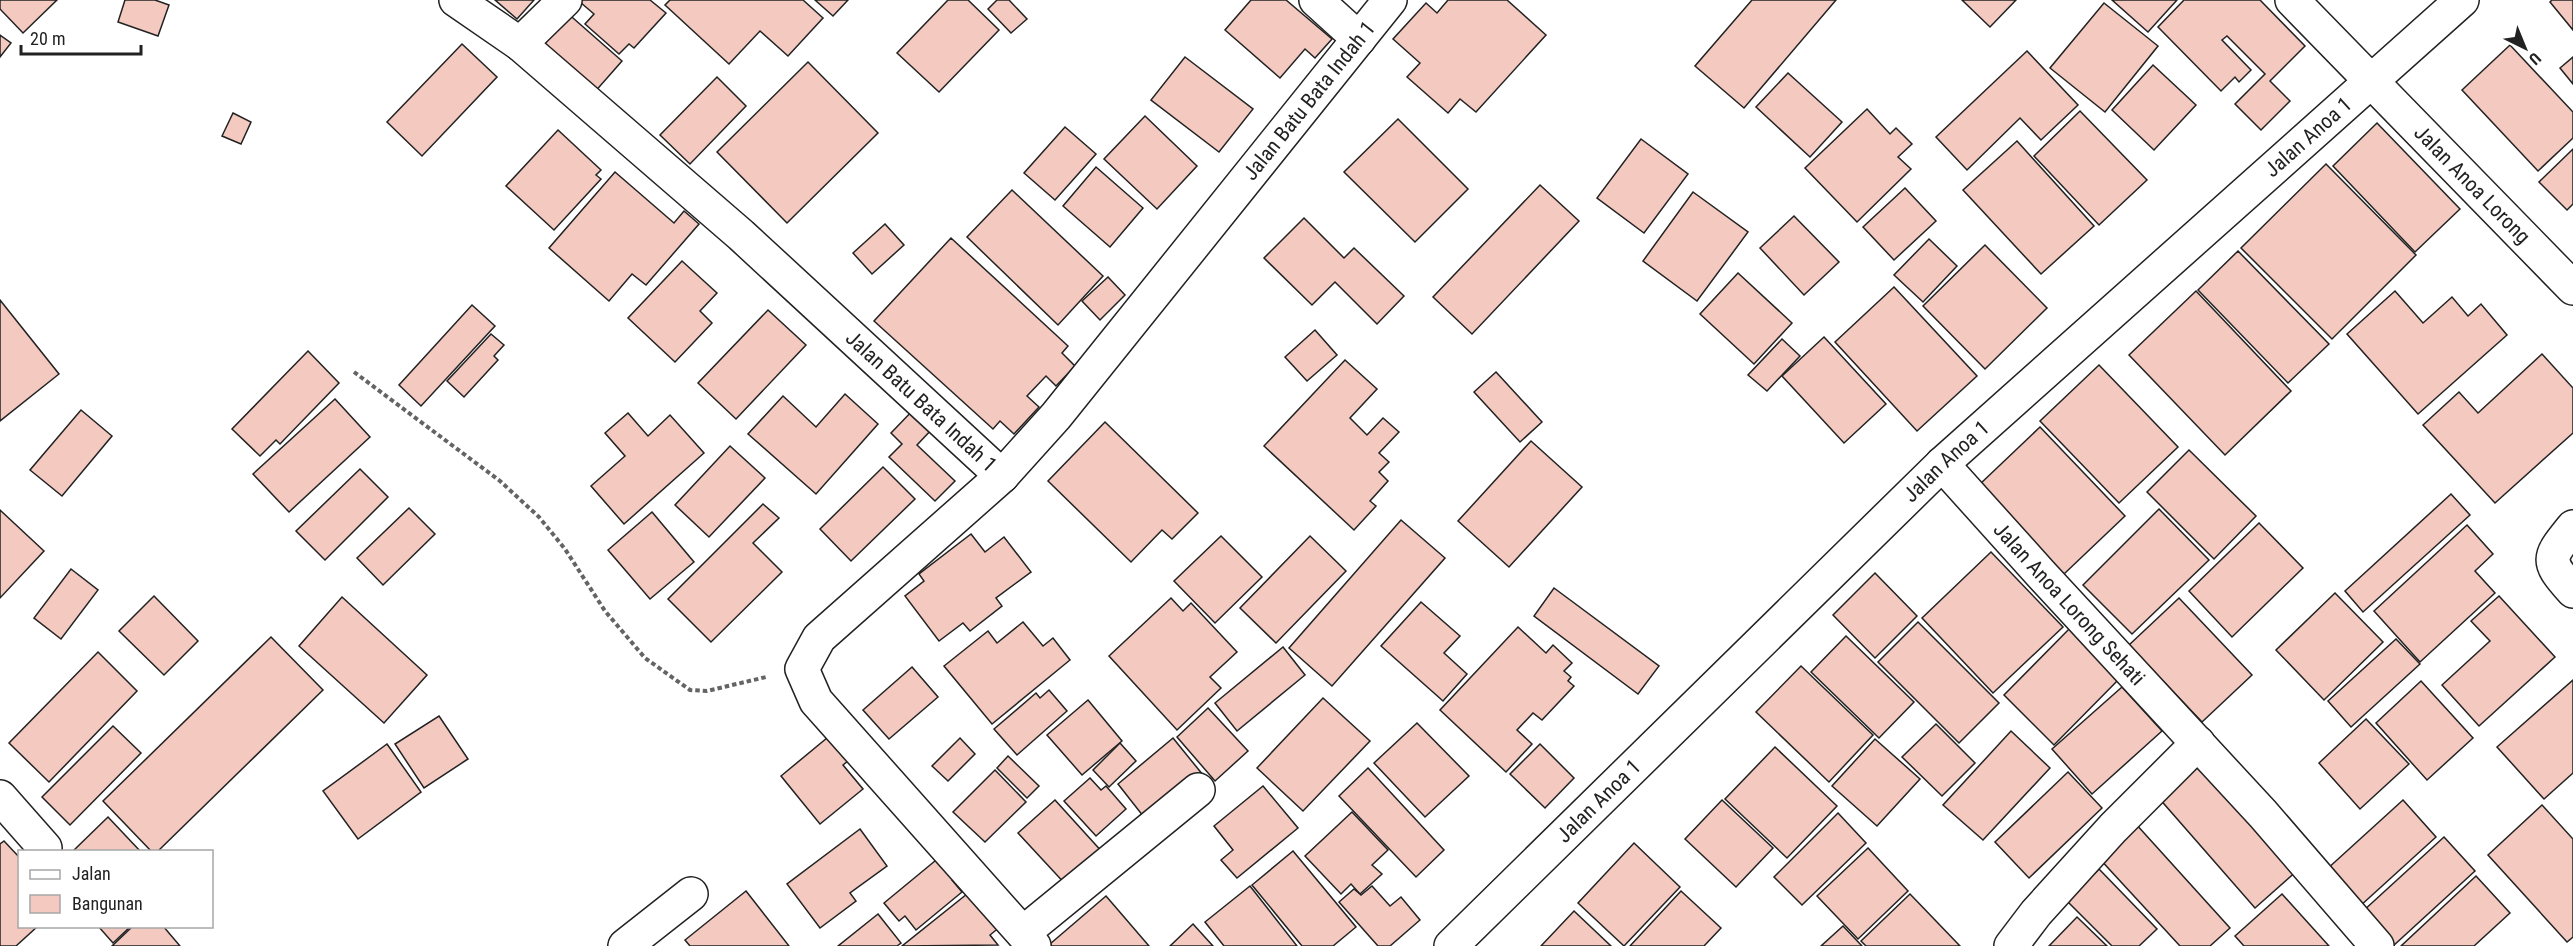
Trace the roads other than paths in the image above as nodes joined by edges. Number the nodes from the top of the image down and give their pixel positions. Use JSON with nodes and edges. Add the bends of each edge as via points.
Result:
{"nodes":[{"id":1,"x":456,"y":0,"type":"edge"},
{"id":2,"x":565,"y":0,"type":"edge"},
{"id":3,"x":1316,"y":0,"type":"edge"},
{"id":4,"x":1390,"y":0,"type":"edge"},
{"id":5,"x":2292,"y":0,"type":"edge"},
{"id":6,"x":2462,"y":0,"type":"edge"},
{"id":7,"x":1359,"y":39,"type":"junction"},
{"id":8,"x":520,"y":44,"type":"junction"},
{"id":9,"x":2372,"y":80,"type":"junction"},
{"id":10,"x":2573,"y":288,"type":"edge"},
{"id":11,"x":1942,"y":464,"type":"junction"},
{"id":12,"x":1002,"y":476,"type":"junction"},
{"id":13,"x":2573,"y":527,"type":"edge"},
{"id":14,"x":2573,"y":591,"type":"edge"},
{"id":15,"x":2198,"y":743,"type":"junction"},
{"id":16,"x":1198,"y":790,"type":"dead end"},
{"id":17,"x":0,"y":797,"type":"edge"},
{"id":18,"x":45,"y":848,"type":"dead end"},
{"id":19,"x":691,"y":894,"type":"dead end"},
{"id":20,"x":1028,"y":940,"type":"edge"},
{"id":21,"x":625,"y":946,"type":"edge"},
{"id":22,"x":1451,"y":946,"type":"edge"},
{"id":23,"x":2011,"y":946,"type":"edge"},
{"id":24,"x":2377,"y":946,"type":"edge"}],
"edges":[{"from":1,"to":8,"type":"street","name":"Jalan Batu Bata Indah 1"},
{"from":2,"to":8,"type":"street"},
{"from":3,"to":7,"type":"street"},
{"from":4,"to":7,"type":"street","name":"Jalan Batu Bata Indah 1"},
{"from":5,"to":9,"type":"street","name":"Jalan Anoa Lorong"},
{"from":6,"to":9,"type":"street","name":"Jalan Anoa 1"},
{"from":7,"to":12,"type":"street","name":"Jalan Batu Bata Indah 1","via":[[1056,416]]},
{"from":8,"to":12,"type":"street","name":"Jalan Batu Bata Indah 1","via":[[741,235]]},
{"from":9,"to":10,"type":"street","name":"Jalan Anoa Lorong"},
{"from":9,"to":11,"type":"street","name":"Jalan Anoa 1"},
{"from":11,"to":15,"type":"street","name":"Jalan Anoa Lorong Sehati"},
{"from":11,"to":22,"type":"street","name":"Jalan Anoa 1"},
{"from":12,"to":20,"type":"street","via":[[819,638],[802,669],[816,701]]},
{"from":13,"to":14,"type":"street","via":[[2554,550],[2552,564]]},
{"from":15,"to":23,"type":"street","via":[[2113,828]]},
{"from":15,"to":24,"type":"street","name":"Jalan Anoa Lorong Sehati"},
{"from":16,"to":20,"type":"street"},
{"from":17,"to":18,"type":"street"},
{"from":19,"to":21,"type":"street"}]}
